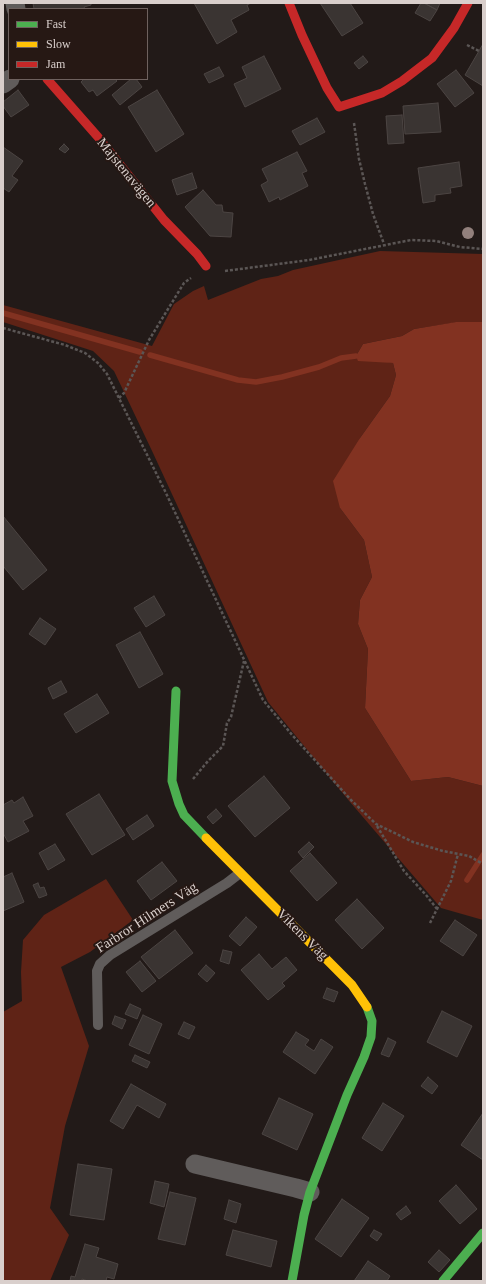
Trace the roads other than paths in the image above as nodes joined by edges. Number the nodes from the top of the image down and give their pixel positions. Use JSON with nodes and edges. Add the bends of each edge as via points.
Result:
{"nodes":[{"id":1,"x":289,"y":3,"type":"edge"},
{"id":2,"x":468,"y":3,"type":"edge"},
{"id":3,"x":47,"y":80,"type":"edge"},
{"id":4,"x":206,"y":266,"type":"road end"},
{"id":5,"x":176,"y":691,"type":"dead end"},
{"id":6,"x":240,"y":873,"type":"junction"},
{"id":7,"x":98,"y":1025,"type":"dead end"},
{"id":8,"x":195,"y":1164,"type":"dead end"},
{"id":9,"x":310,"y":1192,"type":"junction"},
{"id":10,"x":483,"y":1233,"type":"edge"},
{"id":11,"x":292,"y":1281,"type":"edge"},
{"id":12,"x":443,"y":1281,"type":"edge"}],
"edges":[{"from":1,"to":2,"type":"street","via":[[302,35],[339,107],[382,93],[432,58]]},
{"from":3,"to":4,"type":"street","name":"Majstenavägen","via":[[164,220]]},
{"from":5,"to":6,"type":"street","name":"Vikens Väg","via":[[172,781],[179,804],[184,815]]},
{"from":6,"to":7,"type":"lane","name":"Farbror Hilmers Väg","via":[[110,955],[100,964],[97,972]]},
{"from":6,"to":9,"type":"street","name":"Vikens Väg","via":[[352,986],[366,1005],[372,1020],[371,1037],[364,1057]]},
{"from":8,"to":9,"type":"street"},
{"from":9,"to":11,"type":"street","name":"Vikens Väg"},
{"from":10,"to":12,"type":"street"}]}
